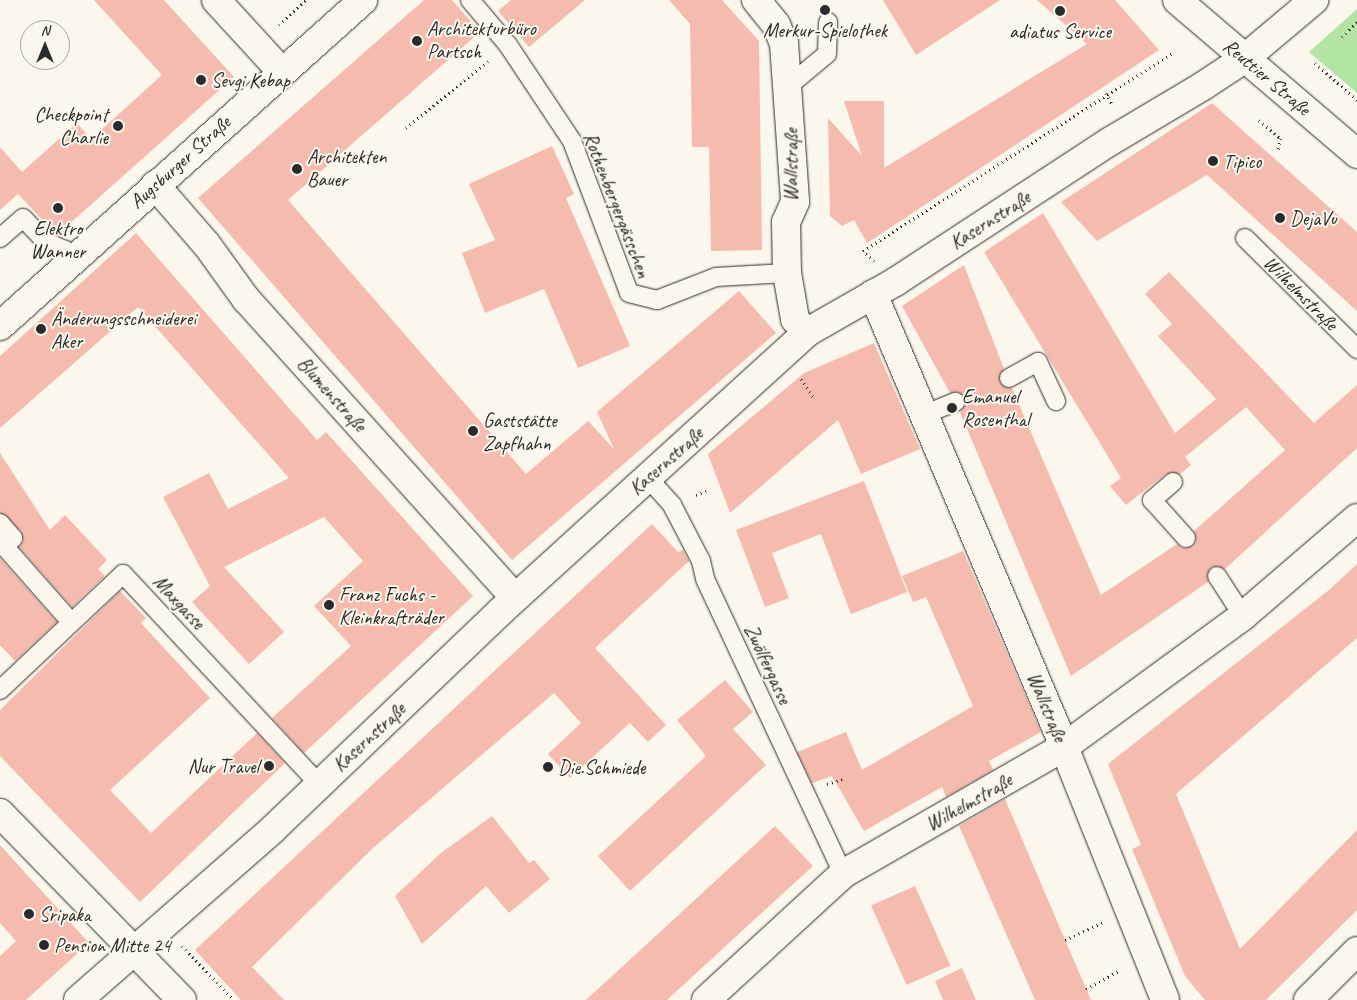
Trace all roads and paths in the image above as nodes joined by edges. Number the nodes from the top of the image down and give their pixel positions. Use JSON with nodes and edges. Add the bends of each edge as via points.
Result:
{"nodes":[{"id":1,"x":216,"y":0,"type":"edge"},
{"id":2,"x":306,"y":0,"type":"edge"},
{"id":3,"x":363,"y":0,"type":"edge"},
{"id":4,"x":470,"y":0,"type":"edge"},
{"id":5,"x":756,"y":0,"type":"edge"},
{"id":6,"x":1177,"y":0,"type":"edge"},
{"id":7,"x":1314,"y":0,"type":"edge"},
{"id":8,"x":828,"y":22,"type":"dead end"},
{"id":9,"x":1357,"y":22,"type":"edge"},
{"id":10,"x":1342,"y":37,"type":"dead end"},
{"id":11,"x":257,"y":45,"type":"junction"},
{"id":12,"x":508,"y":45,"type":"junction"},
{"id":13,"x":1173,"y":53,"type":"dead end"},
{"id":14,"x":1244,"y":58,"type":"junction"},
{"id":15,"x":1314,"y":63,"type":"dead end"},
{"id":16,"x":281,"y":71,"type":"junction"},
{"id":17,"x":786,"y":88,"type":"junction"},
{"id":18,"x":1106,"y":93,"type":"junction"},
{"id":19,"x":1357,"y":100,"type":"edge"},
{"id":20,"x":1115,"y":110,"type":"dead end"},
{"id":21,"x":1259,"y":120,"type":"dead end"},
{"id":22,"x":406,"y":128,"type":"dead end"},
{"id":23,"x":1278,"y":152,"type":"dead end"},
{"id":24,"x":1357,"y":154,"type":"edge"},
{"id":25,"x":155,"y":184,"type":"junction"},
{"id":26,"x":0,"y":238,"type":"edge"},
{"id":27,"x":1245,"y":238,"type":"dead end"},
{"id":28,"x":863,"y":251,"type":"dead end"},
{"id":29,"x":76,"y":255,"type":"junction"},
{"id":30,"x":787,"y":273,"type":"junction"},
{"id":31,"x":873,"y":294,"type":"junction"},
{"id":32,"x":0,"y":326,"type":"edge"},
{"id":33,"x":806,"y":333,"type":"junction"},
{"id":34,"x":1357,"y":349,"type":"edge"},
{"id":35,"x":1009,"y":378,"type":"dead end"},
{"id":36,"x":1056,"y":401,"type":"dead end"},
{"id":37,"x":956,"y":402,"type":"dead end"},
{"id":38,"x":923,"y":416,"type":"junction"},
{"id":39,"x":647,"y":478,"type":"junction"},
{"id":40,"x":1173,"y":482,"type":"dead end"},
{"id":41,"x":1357,"y":518,"type":"edge"},
{"id":42,"x":0,"y":523,"type":"edge"},
{"id":43,"x":1186,"y":538,"type":"dead end"},
{"id":44,"x":1217,"y":576,"type":"dead end"},
{"id":45,"x":515,"y":598,"type":"junction"},
{"id":46,"x":1242,"y":616,"type":"junction"},
{"id":47,"x":71,"y":622,"type":"junction"},
{"id":48,"x":0,"y":690,"type":"edge"},
{"id":49,"x":1064,"y":747,"type":"junction"},
{"id":50,"x":319,"y":784,"type":"junction"},
{"id":51,"x":0,"y":813,"type":"edge"},
{"id":52,"x":843,"y":874,"type":"junction"},
{"id":53,"x":1129,"y":910,"type":"junction"},
{"id":54,"x":1065,"y":940,"type":"dead end"},
{"id":55,"x":1357,"y":951,"type":"edge"},
{"id":56,"x":133,"y":952,"type":"junction"},
{"id":57,"x":1147,"y":956,"type":"junction"},
{"id":58,"x":1086,"y":989,"type":"dead end"},
{"id":59,"x":78,"y":1000,"type":"edge"},
{"id":60,"x":182,"y":1000,"type":"edge"},
{"id":61,"x":706,"y":1000,"type":"edge"},
{"id":62,"x":1165,"y":1000,"type":"edge"},
{"id":63,"x":1308,"y":1000,"type":"edge"}],
"edges":[{"from":1,"to":11,"type":"street"},
{"from":2,"to":11,"type":"path"},
{"from":3,"to":16,"type":"street","name":"Augsburger Straße"},
{"from":4,"to":12,"type":"lane","name":"Rothenbergergässchen"},
{"from":5,"to":17,"type":"street","name":"Wallstraße","via":[[776,25],[784,43]]},
{"from":6,"to":14,"type":"street","name":"Reuttier Straße"},
{"from":7,"to":14,"type":"street","name":"Kasernstraße"},
{"from":8,"to":17,"type":"lane","via":[[826,54]]},
{"from":9,"to":10,"type":"path"},
{"from":11,"to":16,"type":"street"},
{"from":12,"to":22,"type":"path"},
{"from":12,"to":30,"type":"lane","name":"Rothenbergergässchen","via":[[572,141],[629,293],[657,300],[716,277]]},
{"from":13,"to":18,"type":"path"},
{"from":14,"to":24,"type":"street","name":"Reuttier Straße"},
{"from":14,"to":31,"type":"street","name":"Kasernstraße"},
{"from":15,"to":19,"type":"path"},
{"from":16,"to":25,"type":"street","name":"Augsburger Straße"},
{"from":17,"to":30,"type":"street","name":"Wallstraße","via":[[792,129],[795,202],[786,222]]},
{"from":18,"to":20,"type":"path"},
{"from":18,"to":28,"type":"path"},
{"from":21,"to":23,"type":"path","via":[[1280,138]]},
{"from":25,"to":29,"type":"street","name":"Augsburger Straße"},
{"from":25,"to":45,"type":"street","name":"Blumenstraße","via":[[207,245],[246,299]]},
{"from":26,"to":29,"type":"lane","via":[[23,218],[46,242]]},
{"from":27,"to":34,"type":"lane","name":"Wilhelmstraße"},
{"from":29,"to":32,"type":"street","name":"Augsburger Straße"},
{"from":30,"to":33,"type":"street","name":"Wallstraße","via":[[795,319]]},
{"from":31,"to":33,"type":"street","name":"Kasernstraße"},
{"from":31,"to":38,"type":"street","name":"Wallstraße"},
{"from":33,"to":39,"type":"street","name":"Kasernstraße"},
{"from":35,"to":36,"type":"lane","via":[[1038,362]]},
{"from":37,"to":38,"type":"lane"},
{"from":38,"to":49,"type":"street","name":"Wallstraße"},
{"from":39,"to":45,"type":"street","name":"Kasernstraße"},
{"from":39,"to":52,"type":"lane","name":"Zwölfergasse","via":[[672,505],[701,561],[705,579]]},
{"from":40,"to":43,"type":"lane","via":[[1148,504]]},
{"from":41,"to":46,"type":"street","name":"Wilhelmstraße"},
{"from":42,"to":47,"type":"lane","via":[[13,538],[4,546]]},
{"from":44,"to":46,"type":"lane"},
{"from":45,"to":50,"type":"street","name":"Kasernstraße"},
{"from":46,"to":49,"type":"street","name":"Wilhelmstraße"},
{"from":47,"to":48,"type":"lane","name":"Maxgasse"},
{"from":47,"to":50,"type":"lane","name":"Maxgasse","via":[[123,574]]},
{"from":49,"to":52,"type":"street","name":"Wilhelmstraße"},
{"from":49,"to":53,"type":"street","name":"Wallstraße"},
{"from":50,"to":56,"type":"street","name":"Kasernstraße"},
{"from":51,"to":56,"type":"street"},
{"from":52,"to":61,"type":"street","name":"Wilhelmstraße"},
{"from":53,"to":54,"type":"path"},
{"from":53,"to":57,"type":"street","name":"Wallstraße"},
{"from":55,"to":63,"type":"street"},
{"from":56,"to":59,"type":"street","name":"Kasernstraße"},
{"from":56,"to":60,"type":"street"},
{"from":57,"to":58,"type":"path"},
{"from":57,"to":62,"type":"street","name":"Wallstraße"}]}
